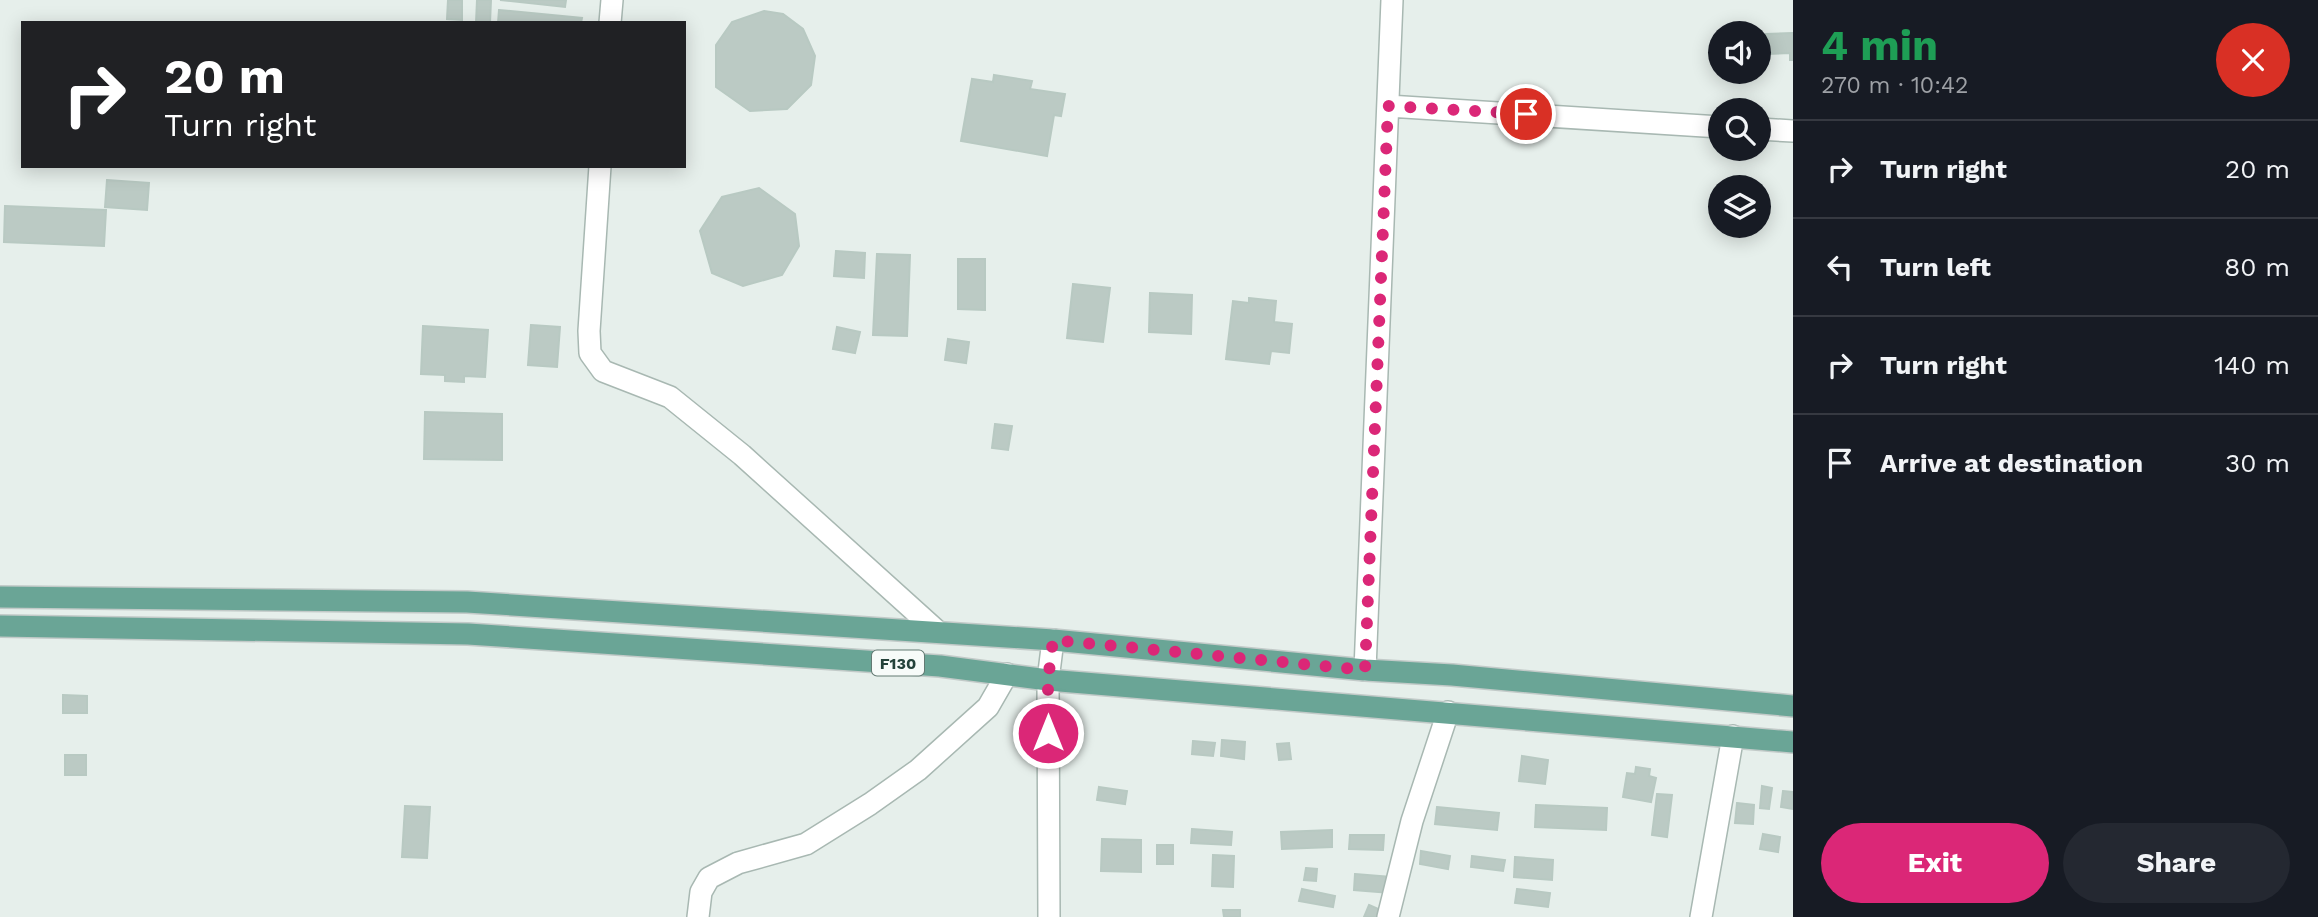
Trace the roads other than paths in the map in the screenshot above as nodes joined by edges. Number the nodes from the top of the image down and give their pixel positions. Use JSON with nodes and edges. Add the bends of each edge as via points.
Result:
{"nodes":[{"id":1,"x":611,"y":0,"type":"edge"},
{"id":2,"x":1392,"y":0,"type":"edge"},
{"id":3,"x":610,"y":21,"type":"edge"},
{"id":4,"x":1388,"y":106,"type":"junction"},
{"id":5,"x":1708,"y":126,"type":"edge"},
{"id":6,"x":1771,"y":130,"type":"edge"},
{"id":7,"x":1793,"y":131,"type":"edge"},
{"id":8,"x":600,"y":168,"type":"edge"},
{"id":9,"x":0,"y":597,"type":"edge"},
{"id":10,"x":0,"y":626,"type":"edge"},
{"id":11,"x":938,"y":632,"type":"junction"},
{"id":12,"x":1053,"y":640,"type":"junction"},
{"id":13,"x":1365,"y":670,"type":"junction"},
{"id":14,"x":1007,"y":674,"type":"junction"},
{"id":15,"x":1048,"y":680,"type":"junction"},
{"id":16,"x":1793,"y":706,"type":"edge"},
{"id":17,"x":1448,"y":712,"type":"junction"},
{"id":18,"x":1733,"y":736,"type":"junction"},
{"id":19,"x":1793,"y":742,"type":"edge"},
{"id":20,"x":698,"y":917,"type":"edge"},
{"id":21,"x":1049,"y":917,"type":"edge"},
{"id":22,"x":1388,"y":917,"type":"edge"},
{"id":23,"x":1701,"y":917,"type":"edge"}],
"edges":[{"from":1,"to":3,"type":"street"},
{"from":2,"to":4,"type":"street"},
{"from":4,"to":5,"type":"street"},
{"from":4,"to":13,"type":"street"},
{"from":6,"to":7,"type":"street"},
{"from":8,"to":11,"type":"street","via":[[589,331],[590,353],[603,371],[670,397],[742,455]]},
{"from":9,"to":11,"type":"main road","number":"F130","via":[[467,602]]},
{"from":10,"to":14,"type":"main road","number":"F130","via":[[468,634]]},
{"from":11,"to":12,"type":"main road","number":"F130"},
{"from":12,"to":13,"type":"main road","number":"F130"},
{"from":12,"to":15,"type":"street"},
{"from":13,"to":16,"type":"main road","number":"F130"},
{"from":14,"to":15,"type":"main road","number":"F130"},
{"from":14,"to":20,"type":"street","via":[[988,707],[918,770],[870,804],[806,844],[738,863],[709,878],[701,892]]},
{"from":15,"to":17,"type":"main road","number":"F130"},
{"from":15,"to":21,"type":"street"},
{"from":17,"to":18,"type":"main road","number":"F130"},
{"from":17,"to":22,"type":"street","via":[[1412,821]]},
{"from":18,"to":19,"type":"main road","number":"F130"},
{"from":18,"to":23,"type":"street"}]}
